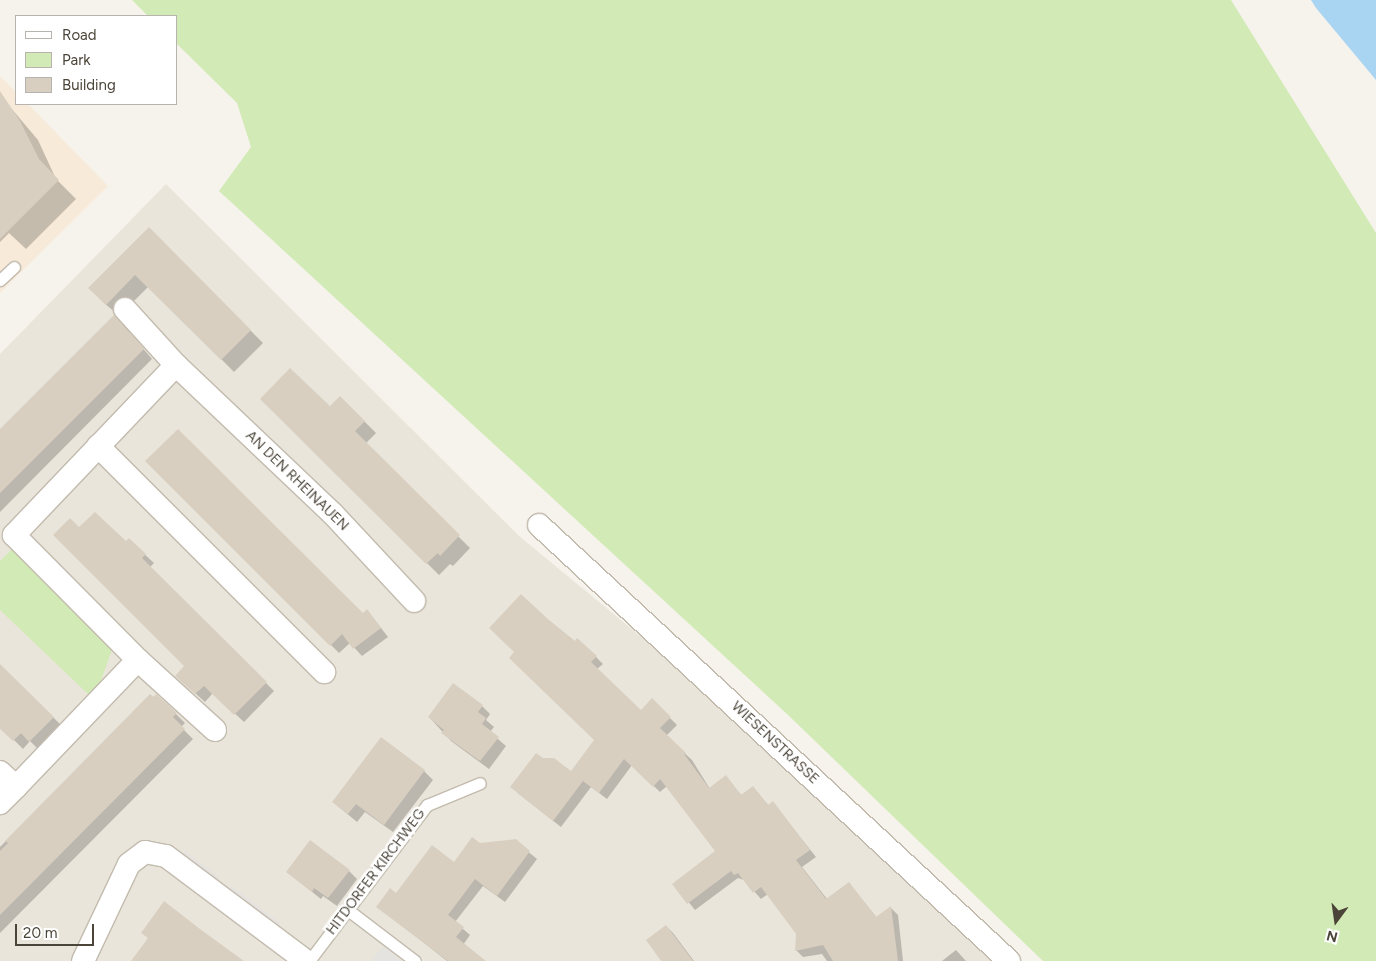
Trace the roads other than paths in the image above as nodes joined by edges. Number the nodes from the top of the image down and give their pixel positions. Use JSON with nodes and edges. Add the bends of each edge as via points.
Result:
{"nodes":[{"id":1,"x":14,"y":267,"type":"dead end"},
{"id":2,"x":0,"y":280,"type":"edge"},
{"id":3,"x":126,"y":309,"type":"dead end"},
{"id":4,"x":176,"y":365,"type":"junction"},
{"id":5,"x":98,"y":446,"type":"junction"},
{"id":6,"x":540,"y":525,"type":"dead end"},
{"id":7,"x":414,"y":601,"type":"dead end"},
{"id":8,"x":138,"y":660,"type":"junction"},
{"id":9,"x":324,"y":672,"type":"dead end"},
{"id":10,"x":215,"y":730,"type":"dead end"},
{"id":11,"x":0,"y":772,"type":"edge"},
{"id":12,"x":480,"y":783,"type":"dead end"},
{"id":13,"x":16,"y":787,"type":"junction"},
{"id":14,"x":0,"y":803,"type":"edge"},
{"id":15,"x":348,"y":910,"type":"junction"},
{"id":16,"x":83,"y":961,"type":"edge"},
{"id":17,"x":308,"y":961,"type":"edge"},
{"id":18,"x":415,"y":961,"type":"edge"},
{"id":19,"x":1009,"y":961,"type":"edge"}],
"edges":[{"from":1,"to":2,"type":"lane"},
{"from":3,"to":4,"type":"street","name":"AN DEN RHEINAUEN"},
{"from":4,"to":5,"type":"street"},
{"from":4,"to":7,"type":"street","name":"AN DEN RHEINAUEN","via":[[333,514]]},
{"from":5,"to":8,"type":"street","via":[[14,535]]},
{"from":5,"to":9,"type":"street"},
{"from":6,"to":19,"type":"street","name":"WIESENSTRASSE"},
{"from":8,"to":10,"type":"street"},
{"from":8,"to":13,"type":"street"},
{"from":11,"to":13,"type":"street"},
{"from":12,"to":15,"type":"lane","name":"HITDORFER KIRCHWEG","via":[[427,805]]},
{"from":13,"to":14,"type":"street"},
{"from":15,"to":17,"type":"lane","name":"HITDORFER KIRCHWEG"},
{"from":15,"to":18,"type":"lane"},
{"from":16,"to":17,"type":"street","name":"HITDORFER KIRCHWEG","via":[[129,864],[145,852],[166,856]]}]}
